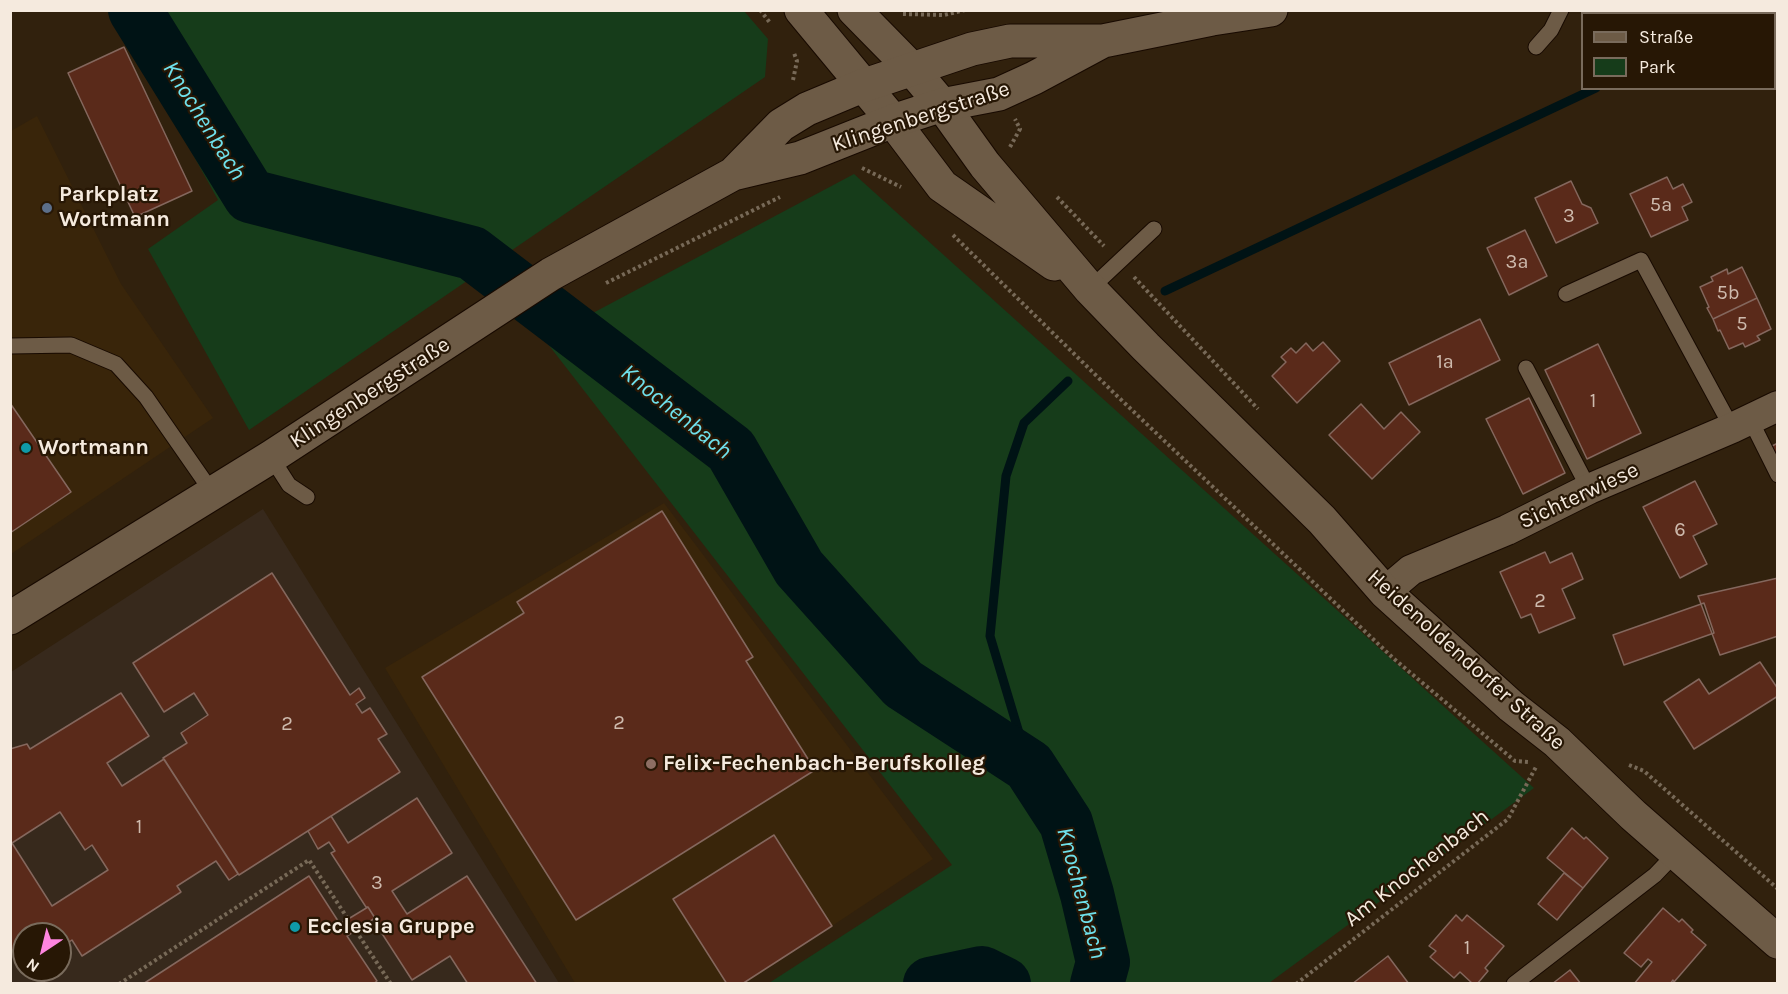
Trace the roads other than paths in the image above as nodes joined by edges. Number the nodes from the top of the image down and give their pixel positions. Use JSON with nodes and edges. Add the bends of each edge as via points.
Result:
{"nodes":[{"id":1,"x":801,"y":10,"type":"edge"},
{"id":2,"x":854,"y":10,"type":"edge"},
{"id":3,"x":1271,"y":10,"type":"edge"},
{"id":4,"x":1562,"y":10,"type":"edge"},
{"id":5,"x":1103,"y":41,"type":"junction"},
{"id":6,"x":1536,"y":47,"type":"dead end"},
{"id":7,"x":911,"y":68,"type":"junction"},
{"id":8,"x":862,"y":86,"type":"junction"},
{"id":9,"x":942,"y":105,"type":"junction"},
{"id":10,"x":893,"y":121,"type":"junction"},
{"id":11,"x":733,"y":174,"type":"junction"},
{"id":12,"x":1154,"y":229,"type":"dead end"},
{"id":13,"x":1090,"y":289,"type":"junction"},
{"id":14,"x":1566,"y":294,"type":"dead end"},
{"id":15,"x":10,"y":346,"type":"edge"},
{"id":16,"x":1526,"y":368,"type":"dead end"},
{"id":17,"x":1778,"y":406,"type":"edge"},
{"id":18,"x":1741,"y":424,"type":"junction"},
{"id":19,"x":271,"y":457,"type":"junction"},
{"id":20,"x":1778,"y":475,"type":"edge"},
{"id":21,"x":1589,"y":489,"type":"junction"},
{"id":22,"x":212,"y":492,"type":"junction"},
{"id":23,"x":306,"y":497,"type":"dead end"},
{"id":24,"x":1385,"y":592,"type":"junction"},
{"id":25,"x":10,"y":618,"type":"edge"},
{"id":26,"x":1676,"y":853,"type":"junction"},
{"id":27,"x":1778,"y":942,"type":"edge"},
{"id":28,"x":1514,"y":984,"type":"edge"}],
"edges":[{"from":1,"to":8,"type":"main road","name":"Heidenoldendorfer Straße"},
{"from":2,"to":7,"type":"main road","name":"Heidenoldendorfer Straße"},
{"from":3,"to":5,"type":"main road","name":"Klingenbergstraße"},
{"from":4,"to":6,"type":"lane"},
{"from":5,"to":7,"type":"main road","name":"Klingenbergstraße","via":[[1010,41]]},
{"from":5,"to":9,"type":"main road","name":"Klingenbergstraße","via":[[999,94]]},
{"from":7,"to":8,"type":"main road","name":"Klingenbergstraße"},
{"from":7,"to":9,"type":"main road","name":"Heidenoldendorfer Straße"},
{"from":8,"to":10,"type":"main road","name":"Heidenoldendorfer Straße"},
{"from":8,"to":11,"type":"main road","name":"Klingenbergstraße","via":[[807,109],[781,125]]},
{"from":9,"to":10,"type":"main road","name":"Klingenbergstraße"},
{"from":9,"to":13,"type":"main road","name":"Heidenoldendorfer Straße","via":[[985,165]]},
{"from":10,"to":11,"type":"main road","name":"Klingenbergstraße","via":[[800,158]]},
{"from":10,"to":13,"type":"main road","name":"Heidenoldendorfer Straße","via":[[942,186]]},
{"from":11,"to":19,"type":"main road","name":"Klingenbergstraße","via":[[551,274]]},
{"from":12,"to":13,"type":"lane"},
{"from":13,"to":24,"type":"main road","name":"Heidenoldendorfer Straße","via":[[1322,520]]},
{"from":14,"to":18,"type":"lane","via":[[1641,260]]},
{"from":15,"to":22,"type":"lane","via":[[70,345],[116,364],[146,397]]},
{"from":16,"to":21,"type":"lane"},
{"from":17,"to":18,"type":"street","name":"Sichterwiese"},
{"from":18,"to":20,"type":"lane"},
{"from":18,"to":21,"type":"street","name":"Sichterwiese"},
{"from":19,"to":22,"type":"main road","name":"Klingenbergstraße"},
{"from":19,"to":23,"type":"lane","via":[[290,485]]},
{"from":21,"to":24,"type":"street","name":"Sichterwiese","via":[[1411,570]]},
{"from":22,"to":25,"type":"main road","name":"Klingenbergstraße"},
{"from":24,"to":26,"type":"main road","name":"Heidenoldendorfer Straße","via":[[1511,706],[1557,742]]},
{"from":26,"to":27,"type":"main road","name":"Heidenoldendorfer Straße"},
{"from":26,"to":28,"type":"lane","via":[[1655,875]]}]}
